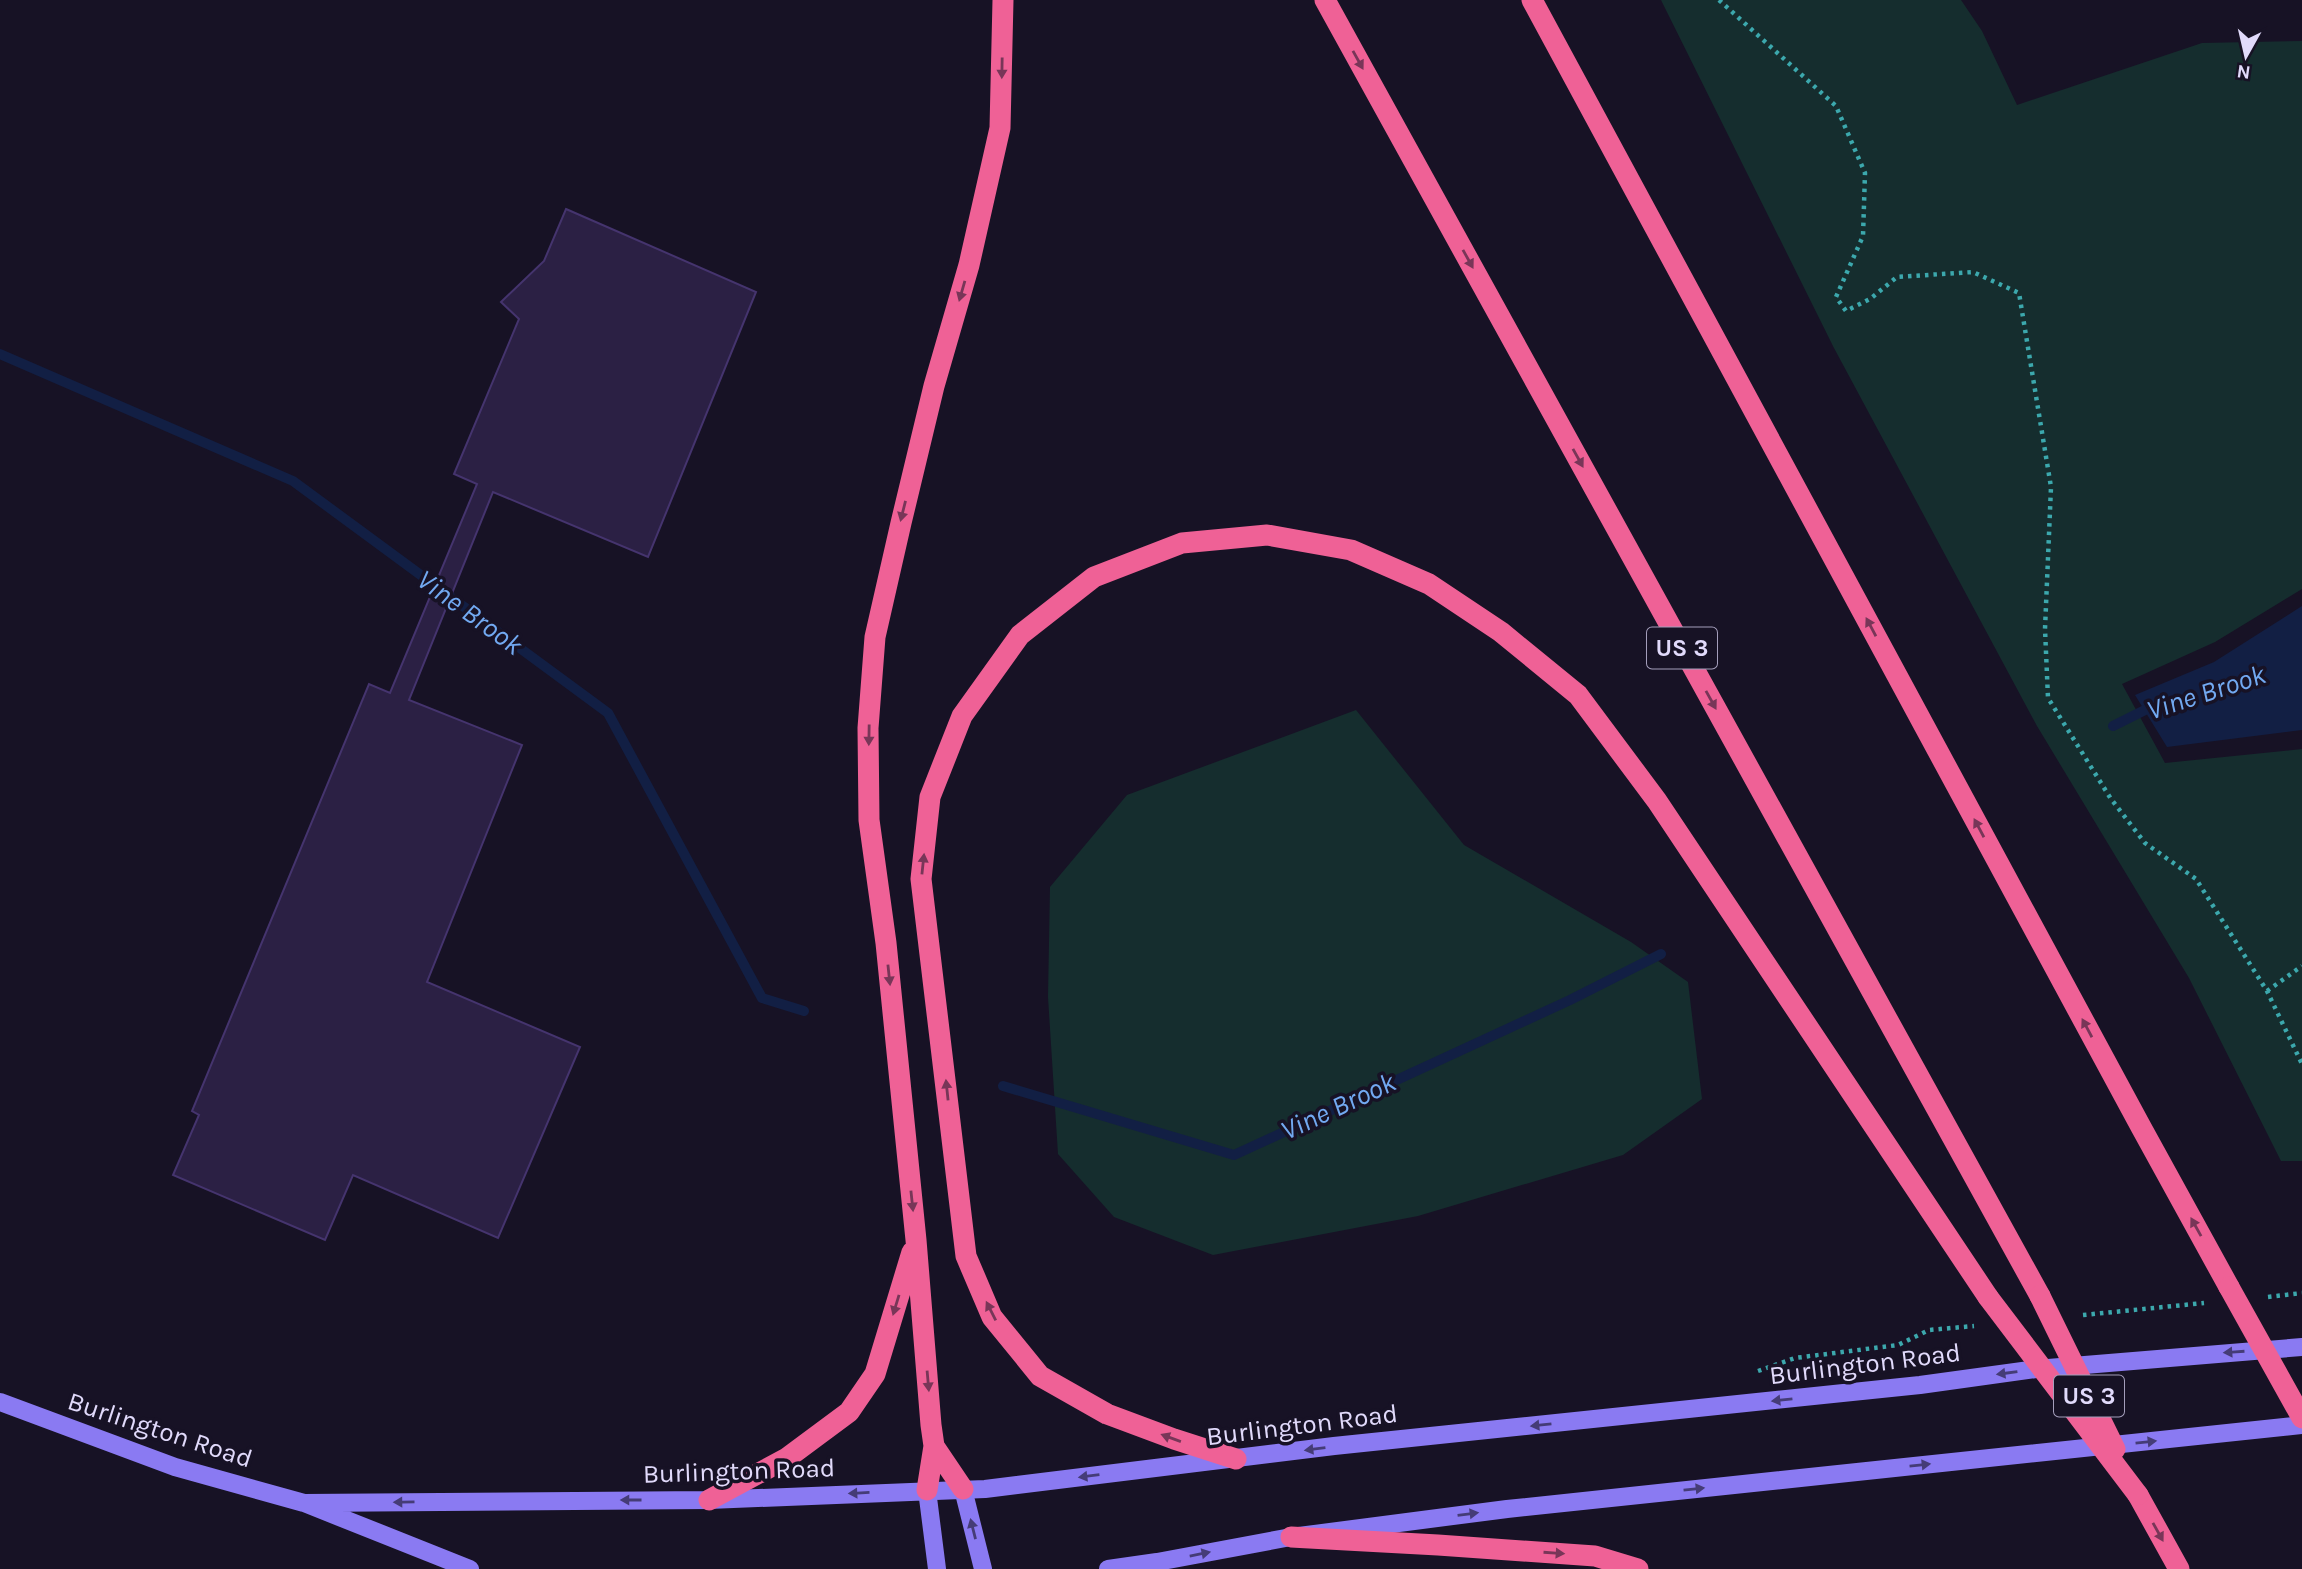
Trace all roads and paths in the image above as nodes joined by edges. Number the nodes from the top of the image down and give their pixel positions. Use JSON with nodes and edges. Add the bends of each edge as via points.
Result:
{"nodes":[{"id":1,"x":1003,"y":0,"type":"edge"},
{"id":2,"x":1325,"y":0,"type":"edge"},
{"id":3,"x":1532,"y":0,"type":"edge"},
{"id":4,"x":1719,"y":0,"type":"edge"},
{"id":5,"x":2302,"y":966,"type":"edge"},
{"id":6,"x":2267,"y":992,"type":"junction"},
{"id":7,"x":2302,"y":1064,"type":"edge"},
{"id":8,"x":916,"y":1240,"type":"junction"},
{"id":9,"x":2302,"y":1293,"type":"edge"},
{"id":10,"x":2260,"y":1298,"type":"dead end"},
{"id":11,"x":2205,"y":1303,"type":"dead end"},
{"id":12,"x":2081,"y":1315,"type":"dead end"},
{"id":13,"x":1984,"y":1325,"type":"dead end"},
{"id":14,"x":2302,"y":1347,"type":"edge"},
{"id":15,"x":1758,"y":1371,"type":"dead end"},
{"id":16,"x":0,"y":1402,"type":"edge"},
{"id":17,"x":2302,"y":1418,"type":"edge"},
{"id":18,"x":2302,"y":1425,"type":"edge"},
{"id":19,"x":934,"y":1446,"type":"junction"},
{"id":20,"x":1236,"y":1459,"type":"junction"},
{"id":21,"x":963,"y":1489,"type":"junction"},
{"id":22,"x":927,"y":1490,"type":"junction"},
{"id":23,"x":2138,"y":1495,"type":"junction"},
{"id":24,"x":709,"y":1500,"type":"junction"},
{"id":25,"x":304,"y":1503,"type":"junction"},
{"id":26,"x":1291,"y":1537,"type":"junction"},
{"id":27,"x":1153,"y":1566,"type":"edge"},
{"id":28,"x":470,"y":1569,"type":"edge"},
{"id":29,"x":937,"y":1569,"type":"edge"},
{"id":30,"x":983,"y":1569,"type":"edge"},
{"id":31,"x":1108,"y":1569,"type":"edge"},
{"id":32,"x":1638,"y":1569,"type":"edge"},
{"id":33,"x":2179,"y":1569,"type":"edge"}],
"edges":[{"from":1,"to":8,"type":"highway","one_way":true,"via":[[1000,128],[884,599],[868,728],[869,820]]},
{"from":2,"to":23,"type":"highway","number":"US 3","one_way":true,"bridge":true,"via":[[2040,1296]]},
{"from":17,"to":3,"type":"highway","one_way":true,"bridge":true},
{"from":4,"to":6,"type":"path","via":[[1836,106],[1865,173],[1863,236],[1836,297],[1846,311],[1897,277],[1973,272],[2019,293],[2051,486],[2045,629],[2048,698],[2111,799],[2145,843],[2196,879]]},
{"from":5,"to":6,"type":"path"},
{"from":6,"to":7,"type":"path"},
{"from":8,"to":19,"type":"highway","one_way":true},
{"from":8,"to":24,"type":"highway","one_way":true,"via":[[875,1374],[849,1412],[788,1458]]},
{"from":9,"to":10,"type":"path"},
{"from":11,"to":12,"type":"path"},
{"from":13,"to":15,"type":"path","via":[[1929,1330],[1898,1345],[1795,1358]]},
{"from":14,"to":20,"type":"main road","name":"Burlington Road","one_way":true,"via":[[2036,1369]]},
{"from":16,"to":25,"type":"main road","name":"Burlington Road","via":[[175,1466]]},
{"from":26,"to":18,"type":"main road","one_way":true,"via":[[1507,1509]]},
{"from":19,"to":21,"type":"highway"},
{"from":19,"to":22,"type":"highway"},
{"from":20,"to":21,"type":"main road","name":"Burlington Road","one_way":true},
{"from":20,"to":23,"type":"highway","one_way":true,"bridge":true,"via":[[1107,1414],[1040,1376],[992,1317],[966,1256],[921,879],[930,797],[962,716],[1020,635],[1094,577],[1182,543],[1267,535],[1351,550],[1429,584],[1500,632],[1578,695],[1657,801],[1988,1297]]},
{"from":21,"to":22,"type":"main road","name":"Burlington Road"},
{"from":30,"to":21,"type":"main road","one_way":true},
{"from":22,"to":24,"type":"main road","name":"Burlington Road","one_way":true},
{"from":22,"to":29,"type":"main road"},
{"from":23,"to":33,"type":"highway","number":"US 3","one_way":true},
{"from":24,"to":25,"type":"main road","name":"Burlington Road","one_way":true},
{"from":25,"to":28,"type":"main road","name":"Burlington Road"},
{"from":27,"to":26,"type":"main road","one_way":true},
{"from":26,"to":32,"type":"highway","one_way":true,"via":[[1595,1556]]},
{"from":27,"to":31,"type":"main road"}]}
